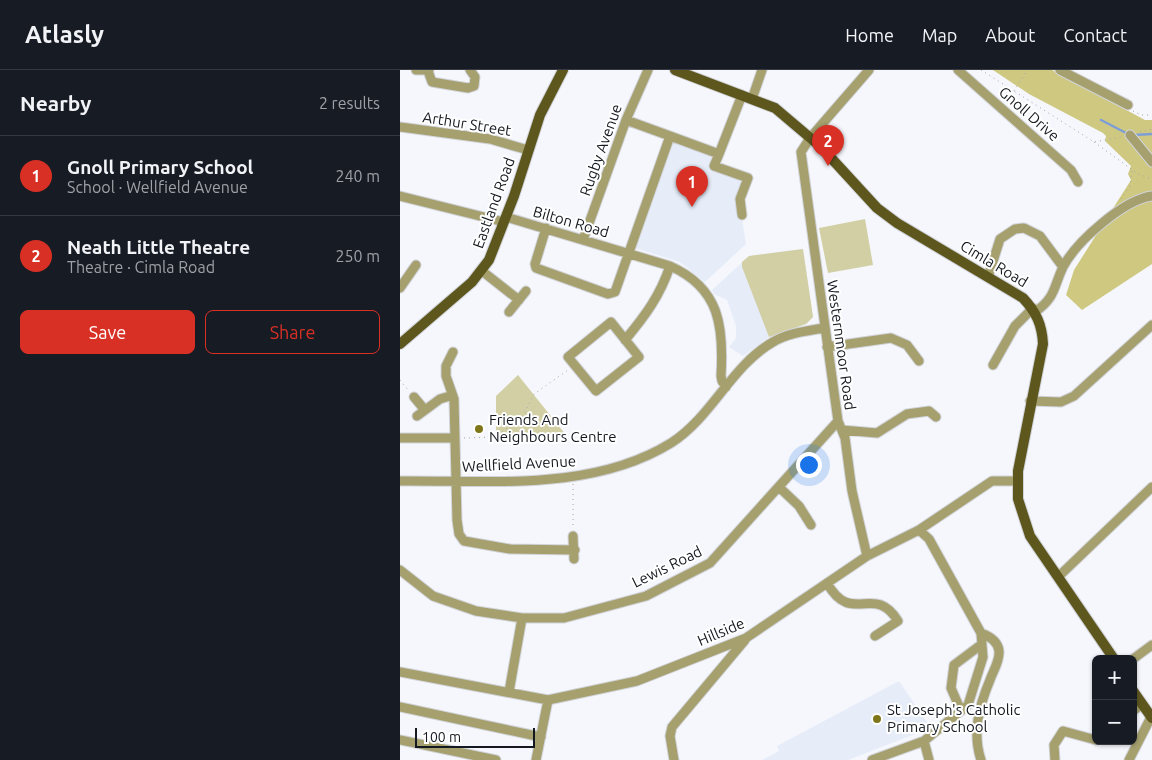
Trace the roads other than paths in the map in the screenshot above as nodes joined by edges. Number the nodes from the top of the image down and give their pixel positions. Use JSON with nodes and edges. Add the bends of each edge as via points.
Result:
{"nodes":[{"id":1,"x":416,"y":70,"type":"edge"},
{"id":2,"x":470,"y":70,"type":"edge"},
{"id":3,"x":563,"y":70,"type":"edge"},
{"id":4,"x":648,"y":70,"type":"edge"},
{"id":5,"x":675,"y":70,"type":"edge"},
{"id":6,"x":762,"y":70,"type":"edge"},
{"id":7,"x":958,"y":70,"type":"edge"},
{"id":8,"x":1060,"y":70,"type":"edge"},
{"id":9,"x":428,"y":71,"type":"edge"},
{"id":10,"x":867,"y":71,"type":"edge"},
{"id":11,"x":747,"y":97,"type":"junction"},
{"id":12,"x":1128,"y":105,"type":"road end"},
{"id":13,"x":626,"y":120,"type":"junction"},
{"id":14,"x":400,"y":127,"type":"edge"},
{"id":15,"x":1130,"y":135,"type":"road end"},
{"id":16,"x":670,"y":136,"type":"junction"},
{"id":17,"x":810,"y":138,"type":"junction"},
{"id":18,"x":528,"y":150,"type":"junction"},
{"id":19,"x":719,"y":154,"type":"junction"},
{"id":20,"x":1152,"y":162,"type":"edge"},
{"id":21,"x":1078,"y":182,"type":"dead end"},
{"id":22,"x":400,"y":196,"type":"edge"},
{"id":23,"x":1152,"y":196,"type":"edge"},
{"id":24,"x":742,"y":215,"type":"dead end"},
{"id":25,"x":505,"y":220,"type":"junction"},
{"id":26,"x":546,"y":228,"type":"junction"},
{"id":27,"x":583,"y":240,"type":"junction"},
{"id":28,"x":628,"y":253,"type":"junction"},
{"id":29,"x":416,"y":265,"type":"dead end"},
{"id":30,"x":670,"y":266,"type":"junction"},
{"id":31,"x":1063,"y":267,"type":"junction"},
{"id":32,"x":482,"y":271,"type":"junction"},
{"id":33,"x":988,"y":277,"type":"junction"},
{"id":34,"x":400,"y":288,"type":"edge"},
{"id":35,"x":526,"y":291,"type":"dead end"},
{"id":36,"x":519,"y":300,"type":"junction"},
{"id":37,"x":1034,"y":310,"type":"junction"},
{"id":38,"x":509,"y":312,"type":"dead end"},
{"id":39,"x":1152,"y":325,"type":"edge"},
{"id":40,"x":824,"y":328,"type":"junction"},
{"id":41,"x":625,"y":340,"type":"junction"},
{"id":42,"x":400,"y":344,"type":"edge"},
{"id":43,"x":827,"y":347,"type":"junction"},
{"id":44,"x":453,"y":352,"type":"dead end"},
{"id":45,"x":918,"y":361,"type":"dead end"},
{"id":46,"x":993,"y":365,"type":"dead end"},
{"id":47,"x":726,"y":386,"type":"junction"},
{"id":48,"x":414,"y":397,"type":"road end"},
{"id":49,"x":454,"y":399,"type":"junction"},
{"id":50,"x":1030,"y":401,"type":"junction"},
{"id":51,"x":424,"y":409,"type":"junction"},
{"id":52,"x":416,"y":416,"type":"dead end"},
{"id":53,"x":936,"y":417,"type":"dead end"},
{"id":54,"x":840,"y":426,"type":"junction"},
{"id":55,"x":400,"y":438,"type":"edge"},
{"id":56,"x":455,"y":438,"type":"junction"},
{"id":57,"x":456,"y":480,"type":"junction"},
{"id":58,"x":400,"y":481,"type":"edge"},
{"id":59,"x":1017,"y":481,"type":"junction"},
{"id":60,"x":1152,"y":487,"type":"edge"},
{"id":61,"x":780,"y":488,"type":"junction"},
{"id":62,"x":811,"y":525,"type":"dead end"},
{"id":63,"x":918,"y":530,"type":"junction"},
{"id":64,"x":573,"y":536,"type":"road end"},
{"id":65,"x":575,"y":550,"type":"junction"},
{"id":66,"x":867,"y":556,"type":"junction"},
{"id":67,"x":574,"y":559,"type":"dead end"},
{"id":68,"x":400,"y":570,"type":"edge"},
{"id":69,"x":1058,"y":577,"type":"junction"},
{"id":70,"x":827,"y":583,"type":"junction"},
{"id":71,"x":522,"y":618,"type":"junction"},
{"id":72,"x":980,"y":633,"type":"junction"},
{"id":73,"x":875,"y":636,"type":"dead end"},
{"id":74,"x":746,"y":638,"type":"junction"},
{"id":75,"x":982,"y":644,"type":"junction"},
{"id":76,"x":1152,"y":645,"type":"edge"},
{"id":77,"x":1111,"y":655,"type":"edge"},
{"id":78,"x":1137,"y":656,"type":"edge"},
{"id":79,"x":400,"y":672,"type":"edge"},
{"id":80,"x":509,"y":692,"type":"junction"},
{"id":81,"x":548,"y":700,"type":"junction"},
{"id":82,"x":400,"y":707,"type":"edge"},
{"id":83,"x":1137,"y":708,"type":"edge"},
{"id":84,"x":961,"y":711,"type":"junction"},
{"id":85,"x":1151,"y":717,"type":"edge"},
{"id":86,"x":541,"y":737,"type":"junction"},
{"id":87,"x":1092,"y":739,"type":"edge"},
{"id":88,"x":400,"y":740,"type":"edge"},
{"id":89,"x":924,"y":741,"type":"junction"},
{"id":90,"x":496,"y":760,"type":"edge"},
{"id":91,"x":536,"y":760,"type":"edge"},
{"id":92,"x":674,"y":760,"type":"edge"},
{"id":93,"x":872,"y":760,"type":"edge"},
{"id":94,"x":929,"y":760,"type":"edge"},
{"id":95,"x":981,"y":760,"type":"edge"},
{"id":96,"x":1055,"y":760,"type":"edge"},
{"id":97,"x":1129,"y":760,"type":"edge"}],
"edges":[{"from":1,"to":9,"type":"street"},
{"from":2,"to":9,"type":"street","via":[[475,77],[474,86],[468,88],[432,82]]},
{"from":3,"to":18,"type":"main road","name":"Eastland Road","via":[[540,115]]},
{"from":4,"to":13,"type":"street","name":"Rugby Avenue"},
{"from":5,"to":11,"type":"main road","name":"Cimla Road"},
{"from":6,"to":11,"type":"street"},
{"from":7,"to":21,"type":"street","name":"Gnoll Drive","via":[[1072,170]]},
{"from":8,"to":12,"type":"street"},
{"from":10,"to":17,"type":"street"},
{"from":11,"to":17,"type":"main road","name":"Cimla Road","via":[[774,108]]},
{"from":11,"to":19,"type":"street"},
{"from":13,"to":16,"type":"street"},
{"from":13,"to":27,"type":"street","name":"Rugby Avenue"},
{"from":14,"to":18,"type":"street","name":"Arthur Street","via":[[490,138]]},
{"from":15,"to":20,"type":"street"},
{"from":16,"to":19,"type":"street"},
{"from":16,"to":28,"type":"street"},
{"from":17,"to":33,"type":"main road","name":"Cimla Road","via":[[877,208]]},
{"from":17,"to":40,"type":"street","name":"Westernmoor Road","via":[[801,152]]},
{"from":18,"to":25,"type":"main road","name":"Eastland Road"},
{"from":19,"to":24,"type":"street","via":[[714,166],[748,178],[740,199]]},
{"from":22,"to":25,"type":"street","name":"Bilton Road"},
{"from":23,"to":31,"type":"street","via":[[1131,204],[1097,228],[1076,246]]},
{"from":25,"to":26,"type":"street","name":"Bilton Road"},
{"from":25,"to":32,"type":"main road","name":"Eastland Road","via":[[496,247]]},
{"from":26,"to":27,"type":"street","name":"Bilton Road"},
{"from":26,"to":28,"type":"street","via":[[535,266],[608,294],[617,288]]},
{"from":27,"to":28,"type":"street","name":"Bilton Road"},
{"from":28,"to":30,"type":"street"},
{"from":29,"to":34,"type":"street"},
{"from":30,"to":41,"type":"street","via":[[652,308]]},
{"from":30,"to":47,"type":"street","via":[[692,278],[711,300],[722,333],[721,376]]},
{"from":31,"to":33,"type":"street","via":[[1040,236],[1024,228],[1015,229],[1000,239]]},
{"from":31,"to":37,"type":"street","via":[[1049,302]]},
{"from":32,"to":36,"type":"street"},
{"from":32,"to":42,"type":"main road","name":"Eastland Road"},
{"from":33,"to":37,"type":"main road","name":"Cimla Road","via":[[1022,298]]},
{"from":35,"to":36,"type":"street"},
{"from":36,"to":38,"type":"street"},
{"from":37,"to":46,"type":"street","via":[[1014,326]]},
{"from":37,"to":50,"type":"main road","via":[[1042,330],[1043,344]]},
{"from":39,"to":50,"type":"street","via":[[1074,396],[1061,402]]},
{"from":40,"to":43,"type":"street","name":"Westernmoor Road"},
{"from":40,"to":47,"type":"street","name":"Wellfield Avenue","via":[[774,342],[744,365]]},
{"from":41,"to":41,"type":"street","via":[[611,322],[568,357],[596,392],[639,357]]},
{"from":43,"to":45,"type":"street","via":[[891,338],[907,345]]},
{"from":43,"to":54,"type":"street","name":"Westernmoor Road"},
{"from":44,"to":49,"type":"street","via":[[446,366],[448,387]]},
{"from":47,"to":57,"type":"street","name":"Wellfield Avenue","via":[[707,410],[673,442],[641,459],[573,476]]},
{"from":48,"to":51,"type":"street"},
{"from":49,"to":51,"type":"street","via":[[450,396],[440,399]]},
{"from":49,"to":56,"type":"street"},
{"from":50,"to":59,"type":"main road"},
{"from":51,"to":52,"type":"street"},
{"from":53,"to":54,"type":"street","via":[[930,411],[907,414],[877,433]]},
{"from":54,"to":61,"type":"street","name":"Lewis Road"},
{"from":54,"to":66,"type":"street","name":"Westernmoor Road"},
{"from":55,"to":56,"type":"street"},
{"from":56,"to":57,"type":"street"},
{"from":57,"to":58,"type":"street"},
{"from":57,"to":65,"type":"street","name":"Wellfield Avenue","via":[[457,520],[459,534],[464,541],[510,549]]},
{"from":59,"to":63,"type":"street","name":"Hillside","via":[[992,480]]},
{"from":59,"to":69,"type":"main road","via":[[1018,499],[1030,536]]},
{"from":60,"to":69,"type":"street"},
{"from":61,"to":62,"type":"street","via":[[799,506]]},
{"from":61,"to":71,"type":"street","name":"Lewis Road","via":[[710,563],[654,592],[564,618]]},
{"from":63,"to":66,"type":"street","name":"Hillside"},
{"from":63,"to":72,"type":"street","via":[[929,539]]},
{"from":64,"to":65,"type":"street"},
{"from":65,"to":67,"type":"street"},
{"from":66,"to":70,"type":"street","name":"Hillside"},
{"from":68,"to":71,"type":"street","name":"Lewis Road","via":[[433,596],[476,611]]},
{"from":69,"to":77,"type":"main road"},
{"from":70,"to":73,"type":"street","via":[[841,602],[852,605],[878,602],[891,610],[898,621]]},
{"from":70,"to":74,"type":"street","name":"Hillside"},
{"from":71,"to":80,"type":"street"},
{"from":72,"to":75,"type":"street"},
{"from":72,"to":95,"type":"street","via":[[992,639],[999,654],[980,710],[977,729]]},
{"from":74,"to":81,"type":"street","name":"Hillside","via":[[637,681]]},
{"from":74,"to":92,"type":"street","via":[[672,727],[670,736]]},
{"from":75,"to":84,"type":"street","via":[[983,657],[968,705]]},
{"from":75,"to":84,"type":"street","via":[[954,665],[950,688]]},
{"from":76,"to":78,"type":"street"},
{"from":79,"to":80,"type":"street","name":"Hillside"},
{"from":80,"to":81,"type":"street","name":"Hillside"},
{"from":81,"to":86,"type":"street"},
{"from":82,"to":86,"type":"street"},
{"from":83,"to":85,"type":"main road"},
{"from":84,"to":89,"type":"street"},
{"from":85,"to":97,"type":"street"},
{"from":86,"to":91,"type":"street"},
{"from":87,"to":96,"type":"street","via":[[1062,730],[1054,745]]},
{"from":88,"to":90,"type":"street"},
{"from":89,"to":93,"type":"street"},
{"from":89,"to":94,"type":"street"}]}
